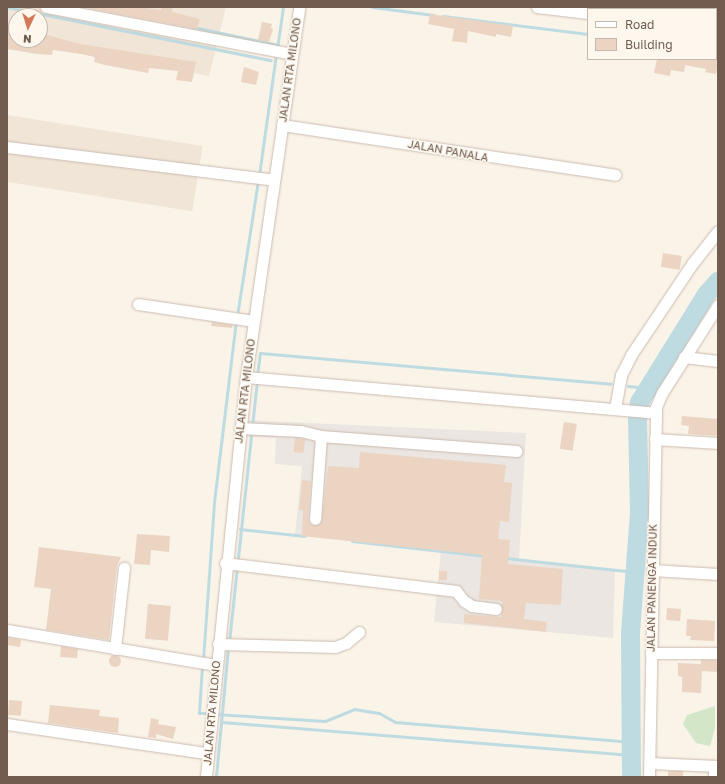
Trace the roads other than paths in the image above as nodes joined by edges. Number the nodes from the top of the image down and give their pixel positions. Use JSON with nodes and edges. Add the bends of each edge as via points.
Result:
{"nodes":[{"id":1,"x":46,"y":7,"type":"edge"},
{"id":2,"x":299,"y":7,"type":"edge"},
{"id":3,"x":537,"y":7,"type":"edge"},
{"id":4,"x":587,"y":13,"type":"edge"},
{"id":5,"x":292,"y":54,"type":"junction"},
{"id":6,"x":282,"y":125,"type":"junction"},
{"id":7,"x":7,"y":146,"type":"edge"},
{"id":8,"x":615,"y":175,"type":"dead end"},
{"id":9,"x":274,"y":180,"type":"junction"},
{"id":10,"x":718,"y":231,"type":"edge"},
{"id":11,"x":138,"y":304,"type":"dead end"},
{"id":12,"x":718,"y":305,"type":"edge"},
{"id":13,"x":254,"y":321,"type":"junction"},
{"id":14,"x":684,"y":357,"type":"junction"},
{"id":15,"x":718,"y":361,"type":"edge"},
{"id":16,"x":246,"y":377,"type":"junction"},
{"id":17,"x":615,"y":409,"type":"junction"},
{"id":18,"x":651,"y":412,"type":"junction"},
{"id":19,"x":248,"y":429,"type":"junction"},
{"id":20,"x":321,"y":436,"type":"junction"},
{"id":21,"x":655,"y":439,"type":"junction"},
{"id":22,"x":718,"y":444,"type":"edge"},
{"id":23,"x":516,"y":451,"type":"dead end"},
{"id":24,"x":315,"y":519,"type":"dead end"},
{"id":25,"x":233,"y":564,"type":"junction"},
{"id":26,"x":124,"y":567,"type":"dead end"},
{"id":27,"x":652,"y":570,"type":"junction"},
{"id":28,"x":718,"y":574,"type":"edge"},
{"id":29,"x":496,"y":609,"type":"dead end"},
{"id":30,"x":7,"y":630,"type":"edge"},
{"id":31,"x":359,"y":632,"type":"dead end"},
{"id":32,"x":218,"y":644,"type":"junction"},
{"id":33,"x":115,"y":649,"type":"junction"},
{"id":34,"x":652,"y":653,"type":"junction"},
{"id":35,"x":718,"y":653,"type":"edge"},
{"id":36,"x":216,"y":665,"type":"junction"},
{"id":37,"x":7,"y":724,"type":"edge"},
{"id":38,"x":207,"y":753,"type":"junction"},
{"id":39,"x":650,"y":763,"type":"junction"},
{"id":40,"x":715,"y":770,"type":"edge"},
{"id":41,"x":206,"y":777,"type":"edge"},
{"id":42,"x":649,"y":777,"type":"edge"}],
"edges":[{"from":1,"to":5,"type":"street"},
{"from":2,"to":5,"type":"street","name":"JALAN RTA MILONO"},
{"from":3,"to":4,"type":"street"},
{"from":5,"to":6,"type":"street","name":"JALAN RTA MILONO"},
{"from":6,"to":8,"type":"street","name":"JALAN PANALA"},
{"from":6,"to":9,"type":"street","name":"JALAN RTA MILONO"},
{"from":7,"to":9,"type":"street"},
{"from":9,"to":13,"type":"street","name":"JALAN RTA MILONO"},
{"from":10,"to":17,"type":"street","via":[[692,264],[631,355],[621,375]]},
{"from":11,"to":13,"type":"street"},
{"from":12,"to":14,"type":"street","name":"JALAN PANENGA INDUK"},
{"from":13,"to":16,"type":"street","name":"JALAN RTA MILONO"},
{"from":14,"to":15,"type":"street"},
{"from":14,"to":18,"type":"street","name":"JALAN PANENGA INDUK"},
{"from":16,"to":17,"type":"street"},
{"from":16,"to":19,"type":"street","name":"JALAN RTA MILONO"},
{"from":17,"to":18,"type":"street"},
{"from":18,"to":21,"type":"street","name":"JALAN PANENGA INDUK"},
{"from":19,"to":20,"type":"street","via":[[301,432]]},
{"from":19,"to":25,"type":"street","name":"JALAN RTA MILONO"},
{"from":20,"to":23,"type":"street"},
{"from":20,"to":24,"type":"street"},
{"from":21,"to":22,"type":"street"},
{"from":21,"to":27,"type":"street","name":"JALAN PANENGA INDUK"},
{"from":25,"to":29,"type":"street","via":[[456,591],[472,606]]},
{"from":25,"to":32,"type":"street","name":"JALAN RTA MILONO"},
{"from":26,"to":33,"type":"street"},
{"from":27,"to":28,"type":"street"},
{"from":27,"to":34,"type":"street","name":"JALAN PANENGA INDUK"},
{"from":30,"to":33,"type":"street"},
{"from":31,"to":32,"type":"street","via":[[346,643],[335,647]]},
{"from":32,"to":36,"type":"street","name":"JALAN RTA MILONO"},
{"from":33,"to":36,"type":"street"},
{"from":34,"to":35,"type":"street"},
{"from":34,"to":39,"type":"street","name":"JALAN PANENGA INDUK"},
{"from":36,"to":38,"type":"street","name":"JALAN RTA MILONO"},
{"from":37,"to":38,"type":"street"},
{"from":38,"to":41,"type":"street","name":"JALAN RTA MILONO"},
{"from":39,"to":40,"type":"street"},
{"from":39,"to":42,"type":"street","name":"JALAN PANENGA INDUK"}]}
